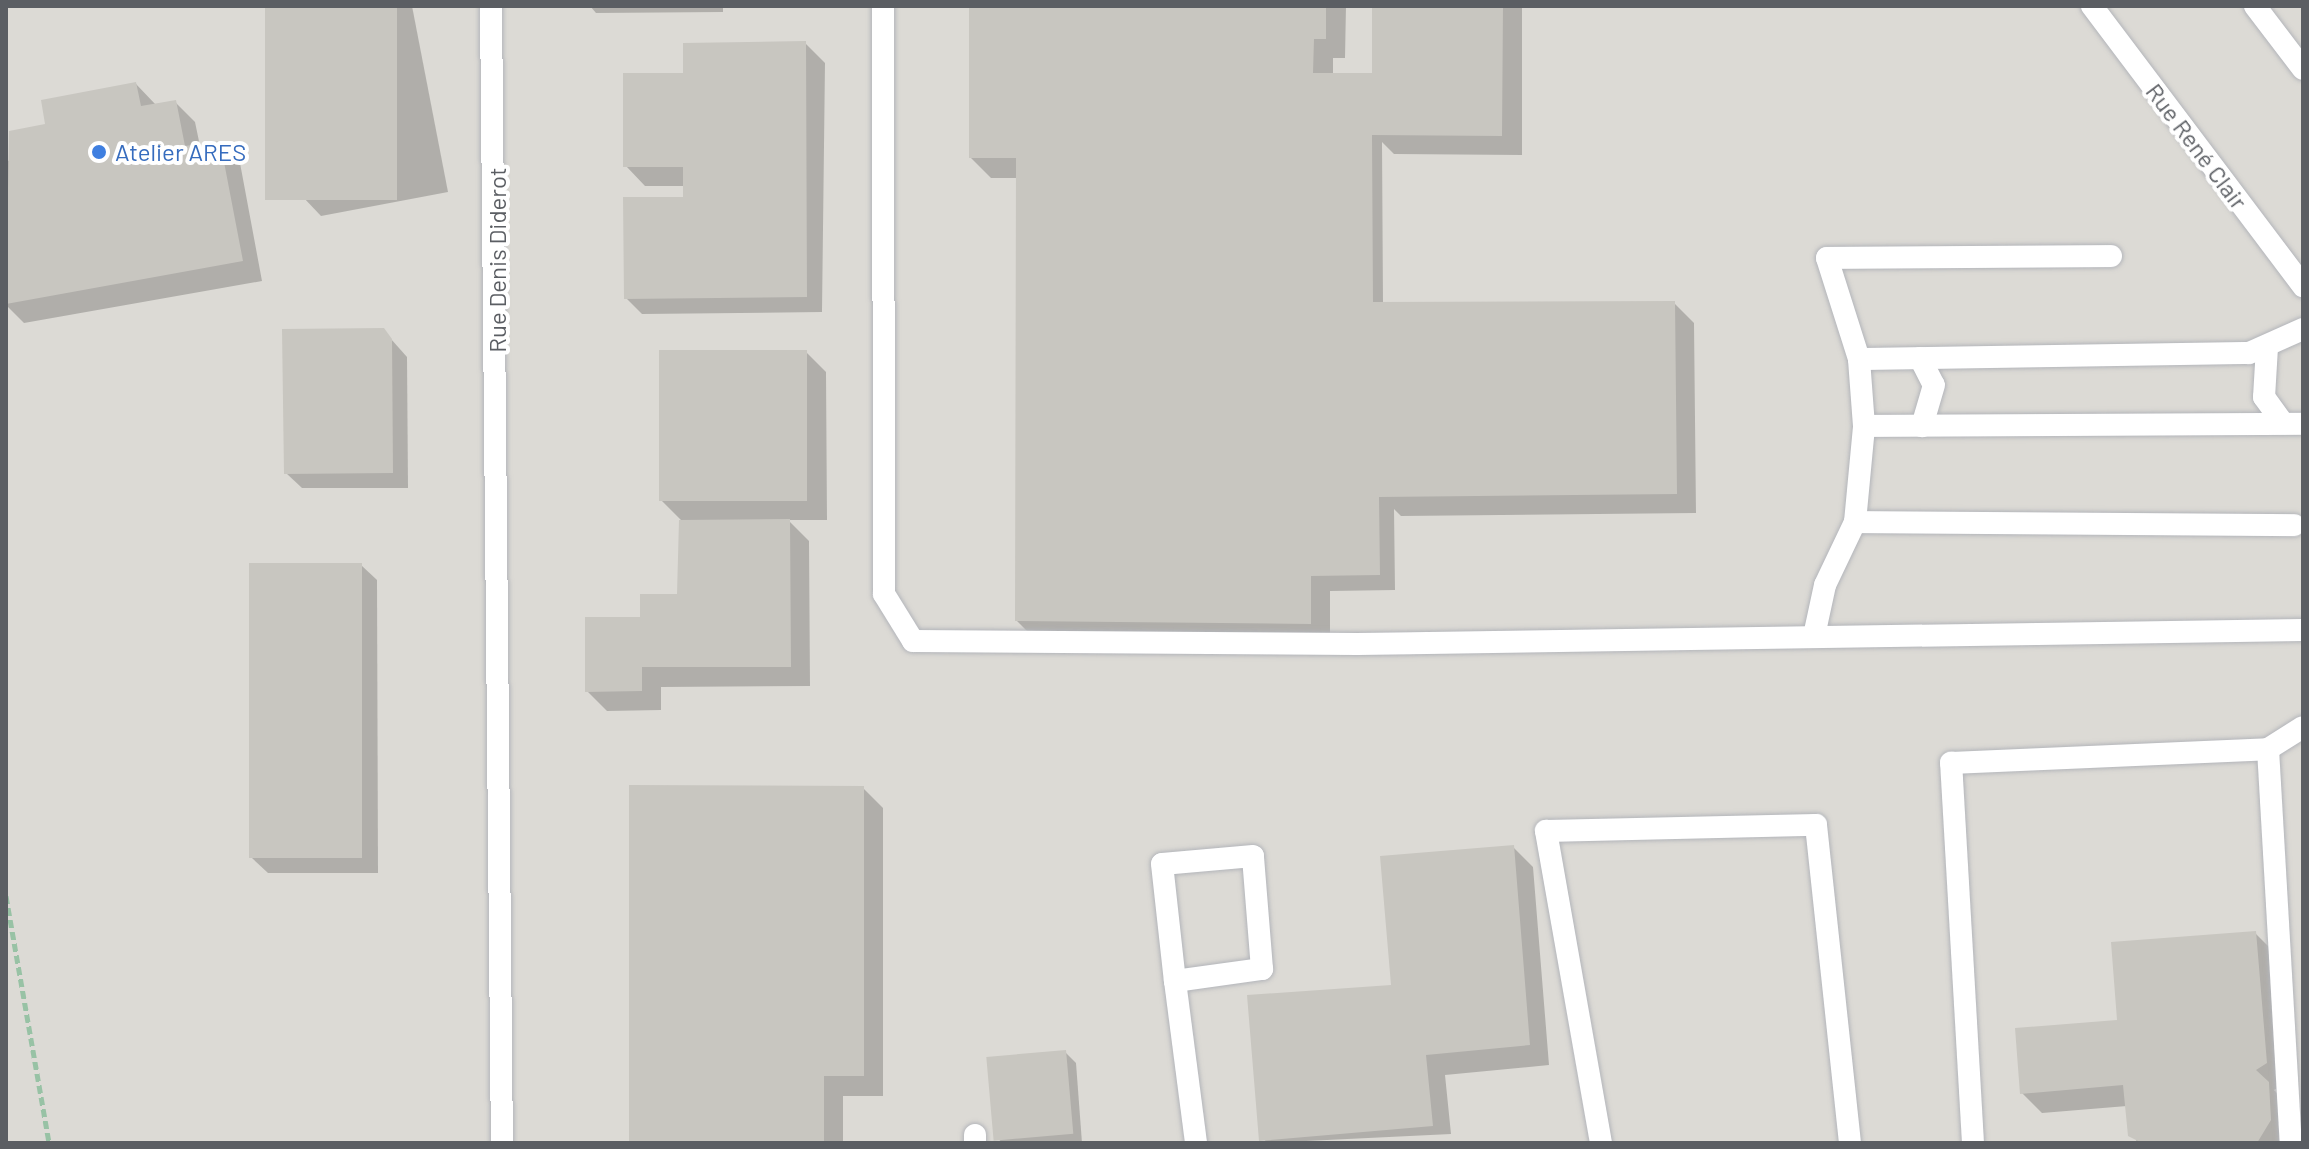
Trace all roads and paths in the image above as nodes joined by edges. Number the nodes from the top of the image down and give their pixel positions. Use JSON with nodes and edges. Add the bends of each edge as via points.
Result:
{"nodes":[{"id":1,"x":491,"y":6,"type":"edge"},
{"id":2,"x":883,"y":6,"type":"edge"},
{"id":3,"x":2092,"y":6,"type":"edge"},
{"id":4,"x":2255,"y":6,"type":"edge"},
{"id":5,"x":2303,"y":69,"type":"edge"},
{"id":6,"x":2111,"y":256,"type":"dead end"},
{"id":7,"x":2303,"y":286,"type":"edge"},
{"id":8,"x":2303,"y":329,"type":"edge"},
{"id":9,"x":2267,"y":347,"type":"junction"},
{"id":10,"x":1920,"y":358,"type":"junction"},
{"id":11,"x":1859,"y":359,"type":"junction"},
{"id":12,"x":2293,"y":423,"type":"edge"},
{"id":13,"x":1864,"y":426,"type":"junction"},
{"id":14,"x":1922,"y":426,"type":"junction"},
{"id":15,"x":1855,"y":522,"type":"junction"},
{"id":16,"x":2294,"y":525,"type":"dead end"},
{"id":17,"x":2303,"y":630,"type":"edge"},
{"id":18,"x":1814,"y":636,"type":"junction"},
{"id":19,"x":2303,"y":727,"type":"edge"},
{"id":20,"x":2268,"y":749,"type":"junction"},
{"id":21,"x":6,"y":896,"type":"edge"},
{"id":22,"x":1175,"y":981,"type":"junction"},
{"id":23,"x":49,"y":1143,"type":"edge"},
{"id":24,"x":502,"y":1143,"type":"edge"},
{"id":25,"x":1196,"y":1143,"type":"edge"},
{"id":26,"x":1601,"y":1143,"type":"edge"},
{"id":27,"x":1850,"y":1143,"type":"edge"},
{"id":28,"x":1973,"y":1143,"type":"edge"},
{"id":29,"x":2291,"y":1143,"type":"edge"}],
"edges":[{"from":1,"to":24,"type":"lane","name":"Rue Denis Diderot"},
{"from":2,"to":18,"type":"lane","via":[[884,594],[913,641]]},
{"from":3,"to":7,"type":"lane","name":"Rue René Clair"},
{"from":4,"to":5,"type":"lane"},
{"from":6,"to":11,"type":"lane","via":[[1827,258]]},
{"from":8,"to":9,"type":"lane"},
{"from":9,"to":10,"type":"lane","via":[[2174,357]]},
{"from":9,"to":12,"type":"lane","via":[[2264,397]]},
{"from":10,"to":11,"type":"lane"},
{"from":10,"to":14,"type":"lane","via":[[1934,385]]},
{"from":11,"to":13,"type":"lane"},
{"from":12,"to":14,"type":"lane"},
{"from":13,"to":14,"type":"lane"},
{"from":13,"to":15,"type":"lane"},
{"from":15,"to":16,"type":"lane"},
{"from":15,"to":18,"type":"lane","via":[[1825,585]]},
{"from":17,"to":18,"type":"lane"},
{"from":19,"to":20,"type":"lane"},
{"from":20,"to":28,"type":"lane","via":[[1951,763]]},
{"from":20,"to":29,"type":"lane"},
{"from":21,"to":23,"type":"path"},
{"from":22,"to":22,"type":"lane","via":[[1262,969],[1253,856],[1162,864]]},
{"from":22,"to":25,"type":"lane"},
{"from":26,"to":27,"type":"lane","via":[[1546,831],[1816,825]]}]}
